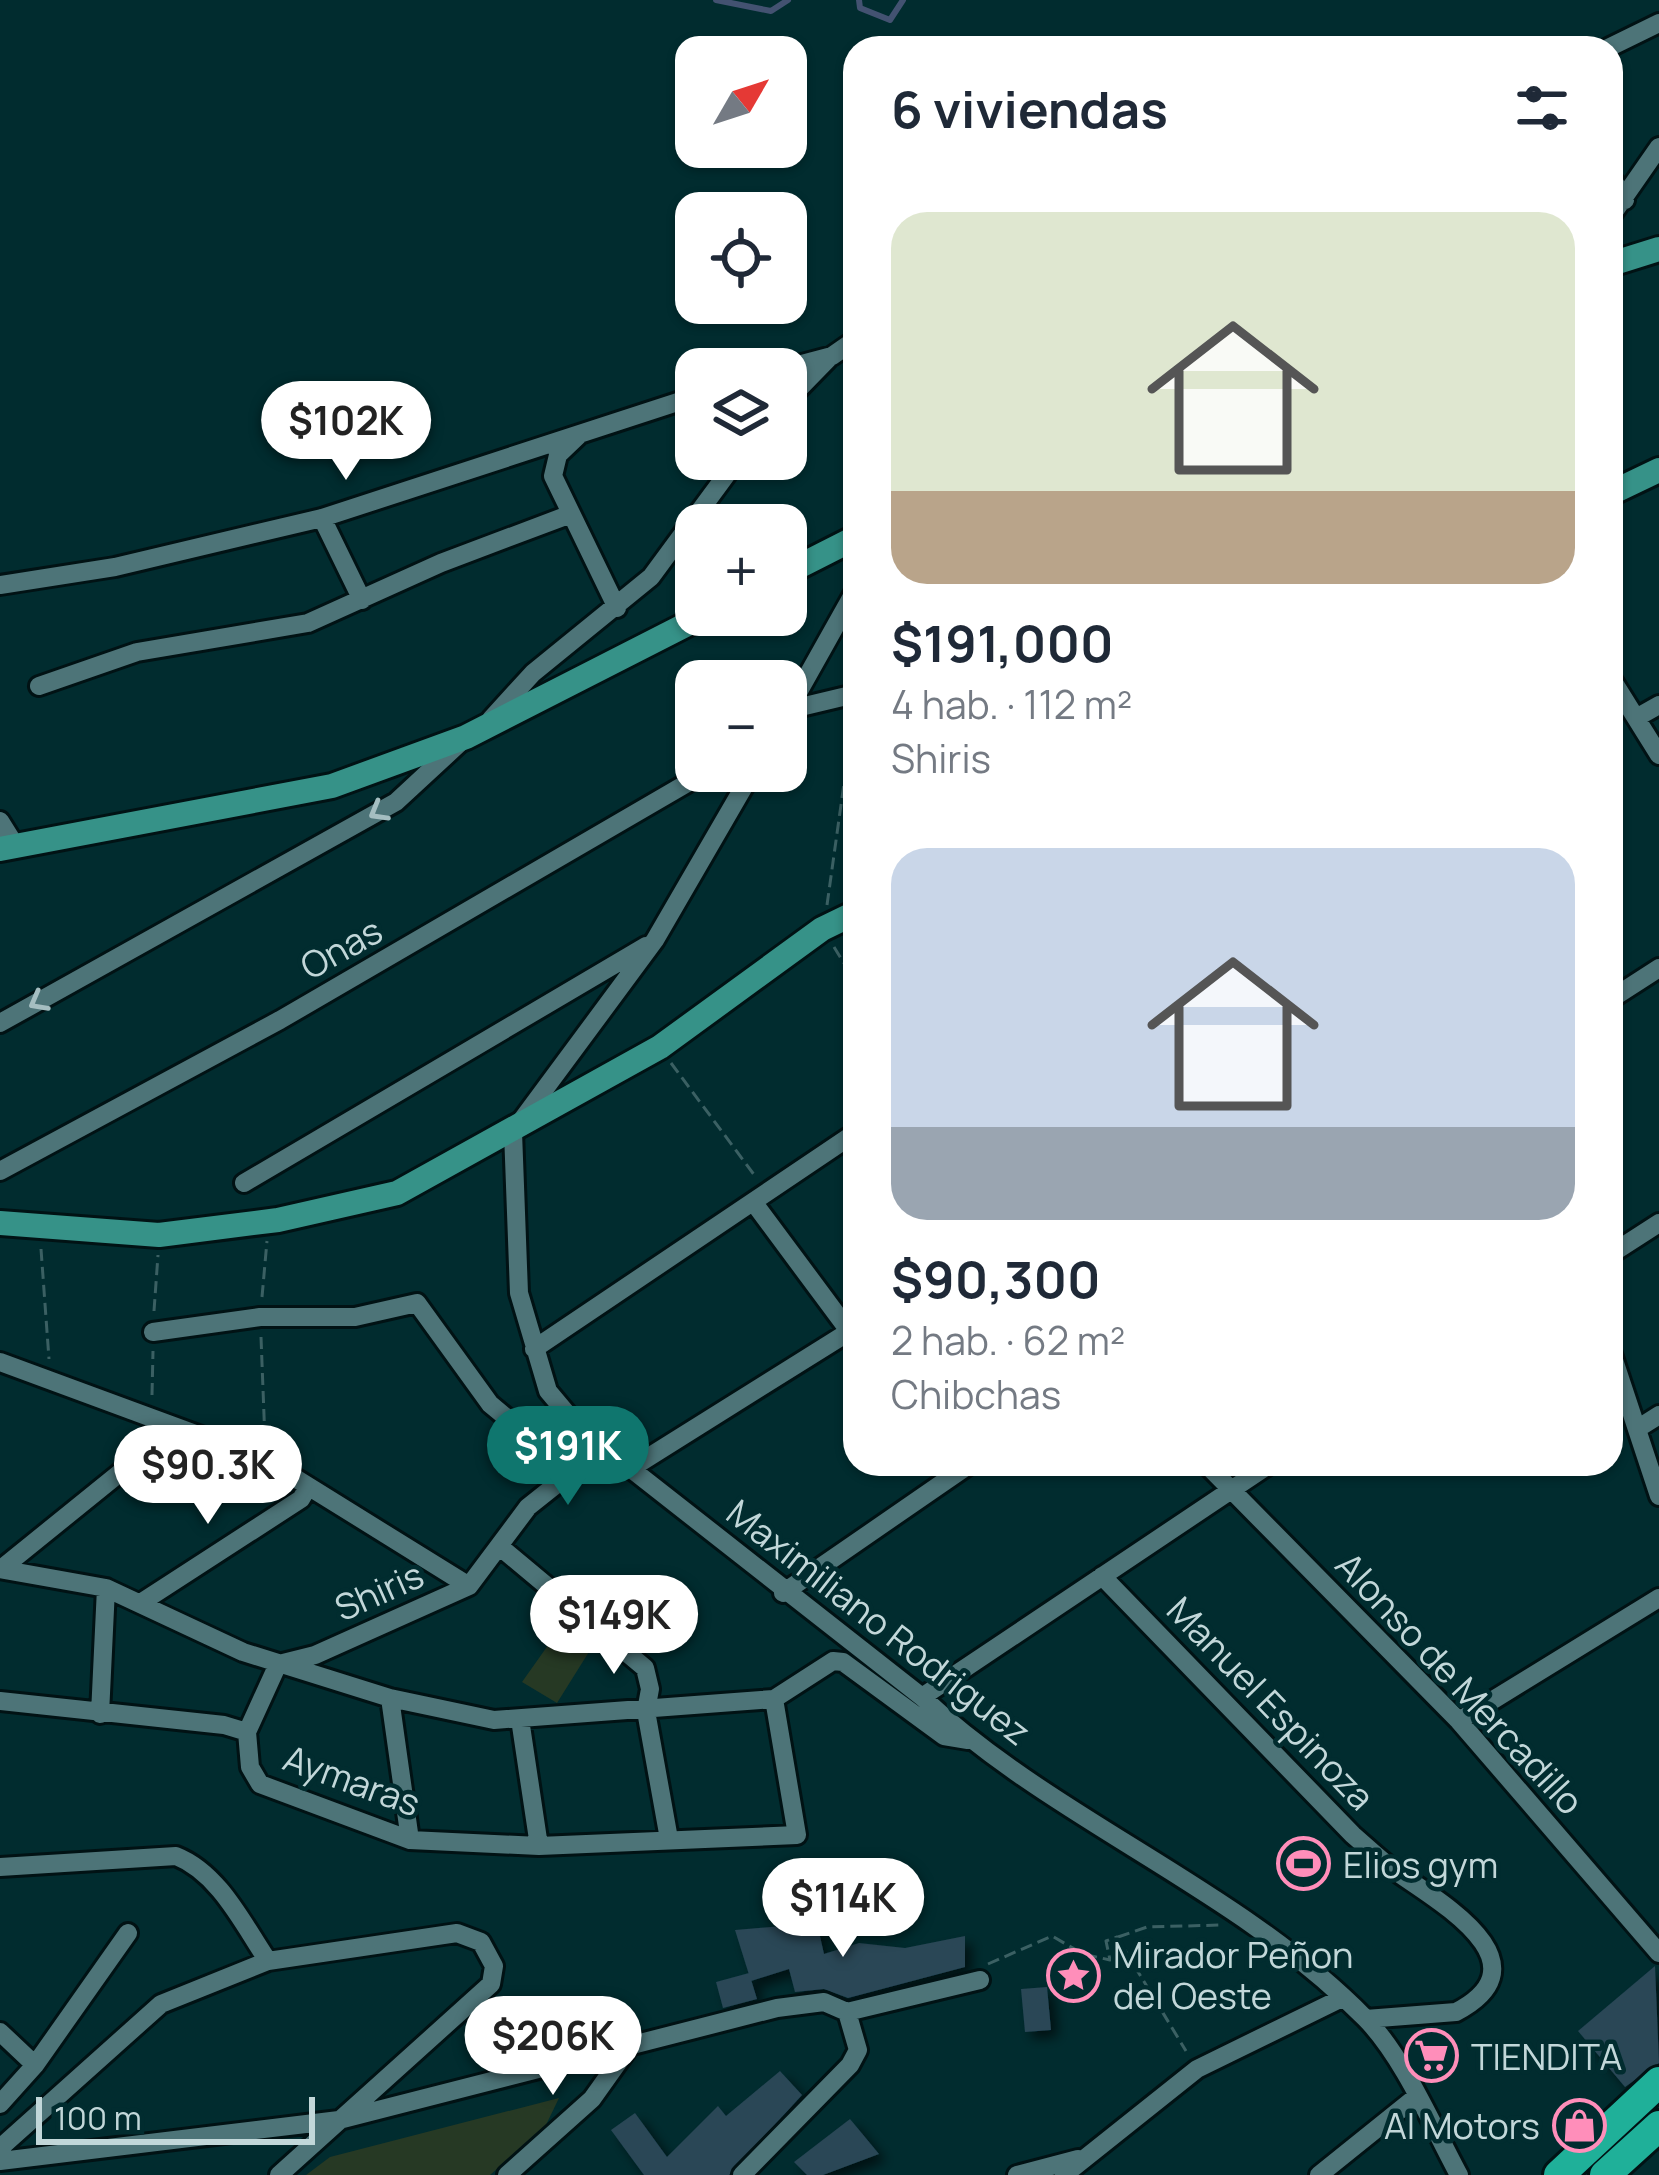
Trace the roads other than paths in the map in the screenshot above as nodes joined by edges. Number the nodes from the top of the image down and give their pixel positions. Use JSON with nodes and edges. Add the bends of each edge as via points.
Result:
{"nodes":[{"id":1,"x":1659,"y":23,"type":"edge"},
{"id":2,"x":1623,"y":41,"type":"edge"},
{"id":3,"x":1659,"y":147,"type":"edge"},
{"id":4,"x":1624,"y":200,"type":"edge"},
{"id":5,"x":1659,"y":249,"type":"edge"},
{"id":6,"x":1623,"y":260,"type":"edge"},
{"id":7,"x":843,"y":348,"type":"edge"},
{"id":8,"x":832,"y":356,"type":"junction"},
{"id":9,"x":807,"y":363,"type":"edge"},
{"id":10,"x":807,"y":381,"type":"edge"},
{"id":11,"x":675,"y":403,"type":"edge"},
{"id":12,"x":583,"y":431,"type":"junction"},
{"id":13,"x":1659,"y":470,"type":"edge"},
{"id":14,"x":723,"y":480,"type":"edge"},
{"id":15,"x":1623,"y":488,"type":"edge"},
{"id":16,"x":571,"y":514,"type":"junction"},
{"id":17,"x":322,"y":518,"type":"junction"},
{"id":18,"x":843,"y":544,"type":"edge"},
{"id":19,"x":807,"y":562,"type":"edge"},
{"id":20,"x":0,"y":585,"type":"edge"},
{"id":21,"x":362,"y":600,"type":"junction"},
{"id":22,"x":617,"y":608,"type":"junction"},
{"id":23,"x":843,"y":612,"type":"edge"},
{"id":24,"x":675,"y":630,"type":"edge"},
{"id":25,"x":807,"y":676,"type":"edge"},
{"id":26,"x":39,"y":686,"type":"dead end"},
{"id":27,"x":843,"y":697,"type":"edge"},
{"id":28,"x":1623,"y":697,"type":"edge"},
{"id":29,"x":1659,"y":705,"type":"edge"},
{"id":30,"x":807,"y":707,"type":"edge"},
{"id":31,"x":1636,"y":718,"type":"junction"},
{"id":32,"x":476,"y":731,"type":"junction"},
{"id":33,"x":1659,"y":754,"type":"edge"},
{"id":34,"x":675,"y":790,"type":"edge"},
{"id":35,"x":741,"y":792,"type":"edge"},
{"id":36,"x":0,"y":821,"type":"edge"},
{"id":37,"x":8,"y":847,"type":"edge"},
{"id":38,"x":843,"y":919,"type":"edge"},
{"id":39,"x":656,"y":940,"type":"junction"},
{"id":40,"x":1659,"y":968,"type":"edge"},
{"id":41,"x":1623,"y":991,"type":"edge"},
{"id":42,"x":0,"y":1023,"type":"edge"},
{"id":43,"x":513,"y":1132,"type":"junction"},
{"id":44,"x":843,"y":1140,"type":"edge"},
{"id":45,"x":0,"y":1171,"type":"edge"},
{"id":46,"x":244,"y":1183,"type":"dead end"},
{"id":47,"x":760,"y":1197,"type":"junction"},
{"id":48,"x":0,"y":1223,"type":"edge"},
{"id":49,"x":1659,"y":1223,"type":"edge"},
{"id":50,"x":1623,"y":1246,"type":"edge"},
{"id":51,"x":843,"y":1318,"type":"edge"},
{"id":52,"x":153,"y":1332,"type":"dead end"},
{"id":53,"x":843,"y":1339,"type":"edge"},
{"id":54,"x":534,"y":1349,"type":"junction"},
{"id":55,"x":0,"y":1362,"type":"edge"},
{"id":56,"x":1623,"y":1387,"type":"edge"},
{"id":57,"x":1659,"y":1414,"type":"edge"},
{"id":58,"x":165,"y":1424,"type":"junction"},
{"id":59,"x":1637,"y":1429,"type":"junction"},
{"id":60,"x":633,"y":1467,"type":"junction"},
{"id":61,"x":572,"y":1472,"type":"junction"},
{"id":62,"x":938,"y":1476,"type":"edge"},
{"id":63,"x":1217,"y":1476,"type":"edge"},
{"id":64,"x":1250,"y":1476,"type":"edge"},
{"id":65,"x":308,"y":1487,"type":"junction"},
{"id":66,"x":1229,"y":1489,"type":"junction"},
{"id":67,"x":1659,"y":1496,"type":"edge"},
{"id":68,"x":499,"y":1546,"type":"junction"},
{"id":69,"x":1,"y":1569,"type":"edge"},
{"id":70,"x":1102,"y":1576,"type":"junction"},
{"id":71,"x":469,"y":1586,"type":"junction"},
{"id":72,"x":106,"y":1588,"type":"junction"},
{"id":73,"x":783,"y":1593,"type":"junction"},
{"id":74,"x":1659,"y":1598,"type":"edge"},
{"id":75,"x":142,"y":1602,"type":"junction"},
{"id":76,"x":278,"y":1664,"type":"junction"},
{"id":77,"x":922,"y":1697,"type":"junction"},
{"id":78,"x":390,"y":1698,"type":"junction"},
{"id":79,"x":774,"y":1699,"type":"junction"},
{"id":80,"x":0,"y":1701,"type":"edge"},
{"id":81,"x":646,"y":1711,"type":"junction"},
{"id":82,"x":100,"y":1714,"type":"junction"},
{"id":83,"x":520,"y":1719,"type":"junction"},
{"id":84,"x":1459,"y":1721,"type":"junction"},
{"id":85,"x":247,"y":1732,"type":"junction"},
{"id":86,"x":968,"y":1740,"type":"junction"},
{"id":87,"x":669,"y":1839,"type":"junction"},
{"id":88,"x":410,"y":1840,"type":"junction"},
{"id":89,"x":539,"y":1846,"type":"junction"},
{"id":90,"x":0,"y":1867,"type":"edge"},
{"id":91,"x":128,"y":1933,"type":"dead end"},
{"id":92,"x":1659,"y":1953,"type":"edge"},
{"id":93,"x":268,"y":1961,"type":"junction"},
{"id":94,"x":980,"y":1980,"type":"road end"},
{"id":95,"x":1340,"y":1999,"type":"junction"},
{"id":96,"x":847,"y":2012,"type":"junction"},
{"id":97,"x":1366,"y":2019,"type":"junction"},
{"id":98,"x":0,"y":2032,"type":"edge"},
{"id":99,"x":629,"y":2047,"type":"junction"},
{"id":100,"x":35,"y":2065,"type":"junction"},
{"id":101,"x":1659,"y":2082,"type":"edge"},
{"id":102,"x":1416,"y":2096,"type":"junction"},
{"id":103,"x":0,"y":2104,"type":"edge"},
{"id":104,"x":339,"y":2120,"type":"junction"},
{"id":105,"x":1659,"y":2126,"type":"edge"},
{"id":106,"x":0,"y":2148,"type":"edge"},
{"id":107,"x":1082,"y":2158,"type":"junction"},
{"id":108,"x":0,"y":2162,"type":"edge"},
{"id":109,"x":279,"y":2175,"type":"edge"},
{"id":110,"x":507,"y":2175,"type":"edge"},
{"id":111,"x":742,"y":2175,"type":"edge"},
{"id":112,"x":1016,"y":2175,"type":"edge"},
{"id":113,"x":1064,"y":2175,"type":"edge"},
{"id":114,"x":1319,"y":2175,"type":"edge"},
{"id":115,"x":1459,"y":2175,"type":"edge"},
{"id":116,"x":1559,"y":2175,"type":"edge"},
{"id":117,"x":1605,"y":2175,"type":"edge"}],
"edges":[{"from":1,"to":2,"type":"street"},
{"from":3,"to":4,"type":"street"},
{"from":5,"to":6,"type":"main road"},
{"from":7,"to":8,"type":"street"},
{"from":8,"to":9,"type":"street"},
{"from":8,"to":10,"type":"street"},
{"from":11,"to":12,"type":"street"},
{"from":12,"to":16,"type":"street","via":[[552,468]]},
{"from":12,"to":17,"type":"street"},
{"from":13,"to":15,"type":"main road"},
{"from":14,"to":22,"type":"street","via":[[651,578]]},
{"from":16,"to":21,"type":"street"},
{"from":16,"to":22,"type":"street"},
{"from":17,"to":20,"type":"street"},
{"from":17,"to":21,"type":"street"},
{"from":18,"to":19,"type":"main road"},
{"from":21,"to":26,"type":"street","via":[[308,623],[137,652]]},
{"from":22,"to":32,"type":"street","via":[[533,673]]},
{"from":23,"to":25,"type":"street"},
{"from":24,"to":32,"type":"main road"},
{"from":27,"to":30,"type":"street"},
{"from":28,"to":31,"type":"street"},
{"from":29,"to":31,"type":"street"},
{"from":31,"to":33,"type":"street"},
{"from":32,"to":37,"type":"main road","via":[[332,786]]},
{"from":32,"to":42,"type":"street","one_way":true,"via":[[396,802]]},
{"from":34,"to":45,"type":"street","name":"Onas"},
{"from":35,"to":39,"type":"street"},
{"from":36,"to":37,"type":"street"},
{"from":38,"to":43,"type":"main road","via":[[660,1047]]},
{"from":39,"to":43,"type":"street"},
{"from":39,"to":46,"type":"street"},
{"from":40,"to":41,"type":"street"},
{"from":43,"to":48,"type":"main road","via":[[397,1193],[269,1221],[159,1235]]},
{"from":43,"to":54,"type":"street","name":"Maximiliano Rodriguez","via":[[519,1293]]},
{"from":44,"to":47,"type":"street"},
{"from":47,"to":51,"type":"street"},
{"from":47,"to":54,"type":"street"},
{"from":49,"to":50,"type":"street"},
{"from":52,"to":61,"type":"street","via":[[260,1317],[347,1318],[417,1304],[490,1404]]},
{"from":53,"to":60,"type":"street"},
{"from":54,"to":60,"type":"street","name":"Maximiliano Rodriguez","via":[[560,1409]]},
{"from":55,"to":58,"type":"street"},
{"from":56,"to":59,"type":"street"},
{"from":57,"to":59,"type":"street"},
{"from":58,"to":65,"type":"street","via":[[266,1460]]},
{"from":58,"to":69,"type":"street","via":[[153,1446]]},
{"from":59,"to":67,"type":"street"},
{"from":60,"to":61,"type":"street"},
{"from":60,"to":73,"type":"street","name":"Maximiliano Rodriguez"},
{"from":61,"to":68,"type":"street","name":"Shiris","via":[[529,1507]]},
{"from":62,"to":73,"type":"street"},
{"from":63,"to":66,"type":"street","name":"Alonso de Mercadillo"},
{"from":64,"to":66,"type":"street"},
{"from":65,"to":71,"type":"street"},
{"from":65,"to":75,"type":"street"},
{"from":66,"to":70,"type":"street"},
{"from":66,"to":84,"type":"street","name":"Alonso de Mercadillo"},
{"from":68,"to":71,"type":"street","name":"Shiris"},
{"from":68,"to":81,"type":"street","via":[[640,1663],[650,1689]]},
{"from":69,"to":72,"type":"street"},
{"from":70,"to":77,"type":"street"},
{"from":70,"to":97,"type":"street","name":"Manuel Espinoza","via":[[1353,1835],[1478,1931],[1490,1971],[1469,2006]]},
{"from":71,"to":76,"type":"street","name":"Shiris"},
{"from":72,"to":75,"type":"street"},
{"from":72,"to":82,"type":"street"},
{"from":73,"to":77,"type":"street","name":"Maximiliano Rodriguez"},
{"from":74,"to":84,"type":"street"},
{"from":75,"to":76,"type":"street"},
{"from":76,"to":78,"type":"street"},
{"from":76,"to":85,"type":"street"},
{"from":77,"to":86,"type":"street","name":"Maximiliano Rodriguez"},
{"from":78,"to":83,"type":"street"},
{"from":78,"to":88,"type":"street"},
{"from":79,"to":81,"type":"street"},
{"from":79,"to":86,"type":"street","via":[[843,1662],[944,1736]]},
{"from":79,"to":87,"type":"street","name":"Aymaras","via":[[796,1835]]},
{"from":80,"to":82,"type":"street","name":"Aymaras"},
{"from":81,"to":83,"type":"street"},
{"from":81,"to":87,"type":"street"},
{"from":82,"to":85,"type":"street","name":"Aymaras"},
{"from":83,"to":89,"type":"street"},
{"from":84,"to":92,"type":"street","name":"Alonso de Mercadillo"},
{"from":85,"to":88,"type":"street","name":"Aymaras","via":[[260,1784]]},
{"from":86,"to":95,"type":"street","name":"Maximiliano Rodriguez","via":[[1248,1920]]},
{"from":87,"to":89,"type":"street","name":"Aymaras"},
{"from":88,"to":89,"type":"street","name":"Aymaras"},
{"from":90,"to":93,"type":"street","via":[[176,1856],[197,1864]]},
{"from":91,"to":100,"type":"street"},
{"from":93,"to":104,"type":"street","via":[[457,1933],[492,1956],[491,1984]]},
{"from":93,"to":106,"type":"street","via":[[140,2018]]},
{"from":94,"to":96,"type":"street"},
{"from":95,"to":97,"type":"street","name":"Maximiliano Rodriguez"},
{"from":95,"to":107,"type":"street","via":[[1197,2069]]},
{"from":96,"to":99,"type":"street","via":[[824,2002],[777,2008]]},
{"from":96,"to":111,"type":"street","via":[[858,2050],[850,2065]]},
{"from":97,"to":102,"type":"street","name":"Maximiliano Rodriguez"},
{"from":98,"to":100,"type":"street"},
{"from":99,"to":104,"type":"street"},
{"from":99,"to":110,"type":"street","via":[[592,2099]]},
{"from":100,"to":103,"type":"street"},
{"from":101,"to":116,"type":"main road"},
{"from":102,"to":114,"type":"street"},
{"from":102,"to":115,"type":"street","name":"Maximiliano Rodriguez"},
{"from":104,"to":108,"type":"street"},
{"from":104,"to":109,"type":"street"},
{"from":105,"to":117,"type":"main road"},
{"from":107,"to":112,"type":"street"},
{"from":107,"to":113,"type":"street"}]}
